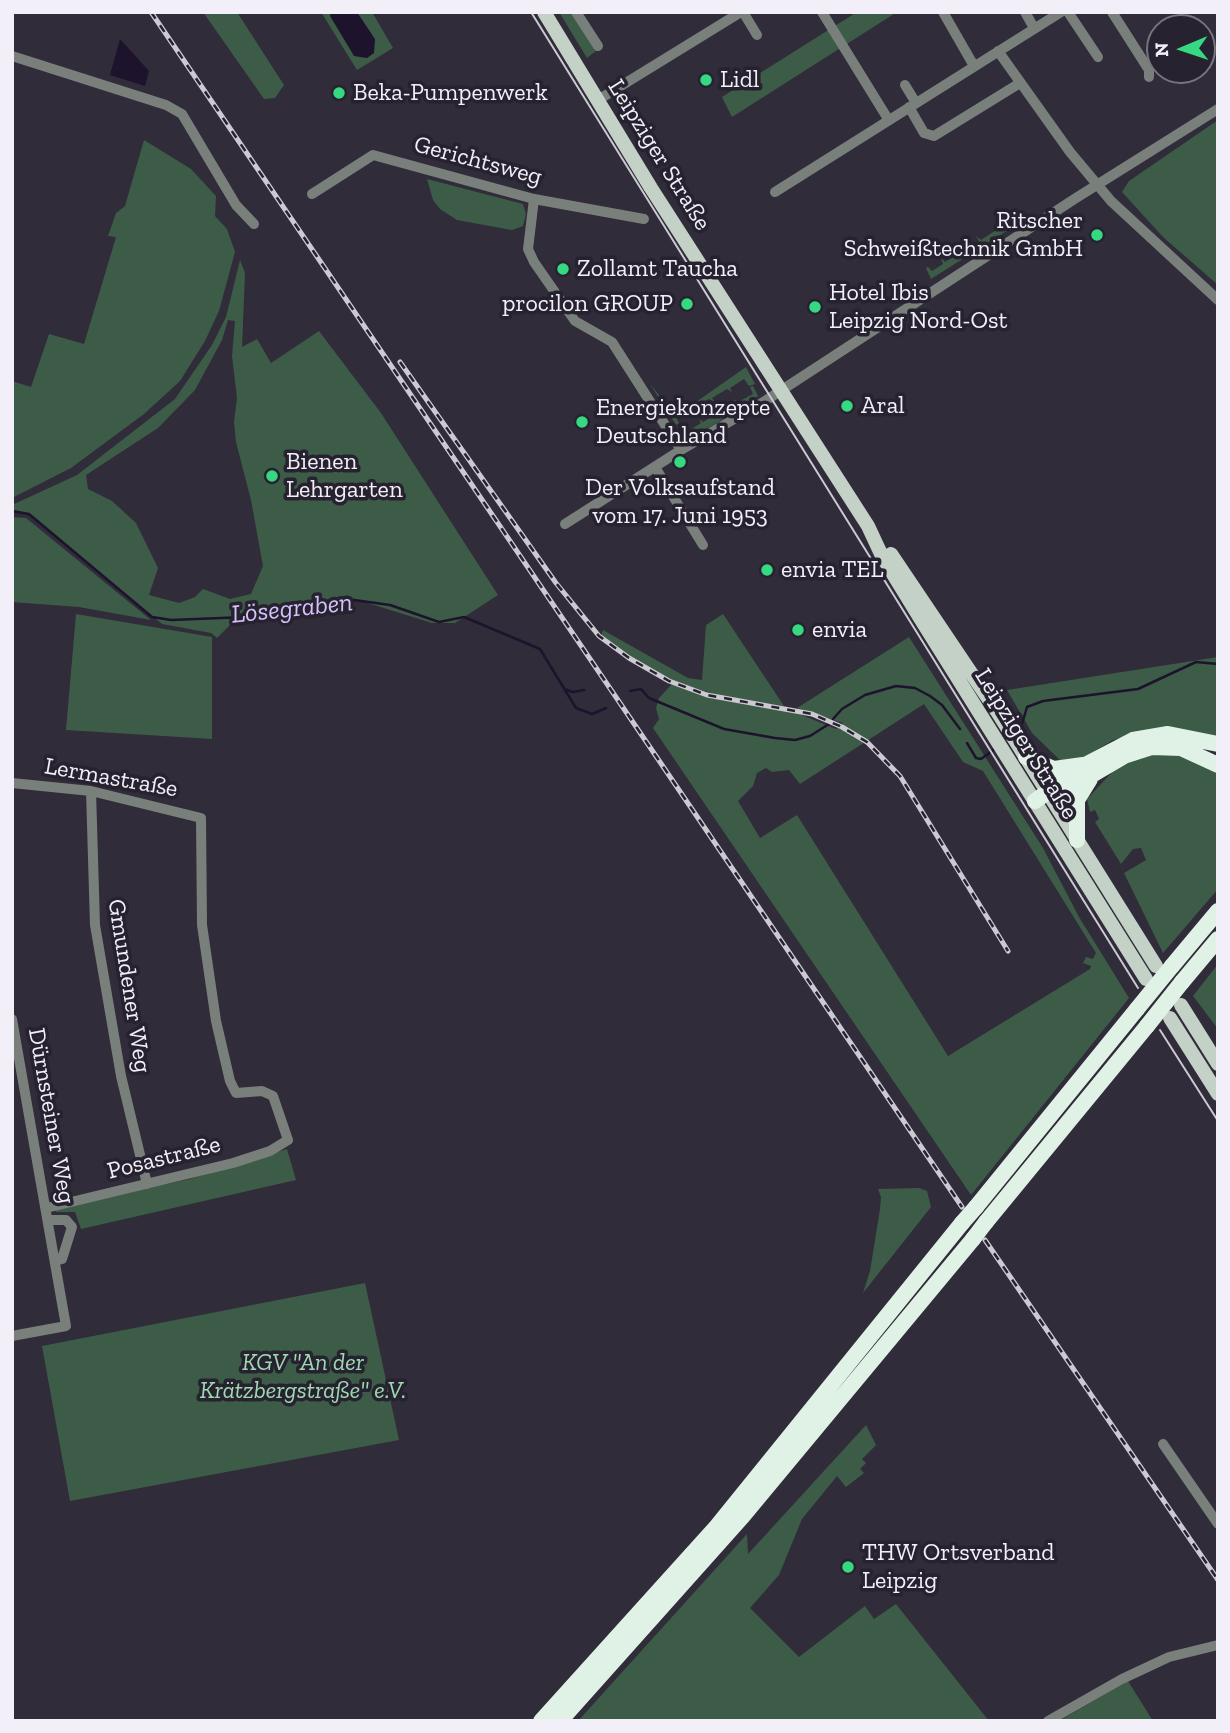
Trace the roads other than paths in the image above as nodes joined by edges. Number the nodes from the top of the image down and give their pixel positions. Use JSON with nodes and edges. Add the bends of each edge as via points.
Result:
{"nodes":[{"id":1,"x":576,"y":12,"type":"edge"},
{"id":2,"x":742,"y":12,"type":"edge"},
{"id":3,"x":822,"y":12,"type":"edge"},
{"id":4,"x":943,"y":12,"type":"edge"},
{"id":5,"x":1025,"y":12,"type":"edge"},
{"id":6,"x":1061,"y":12,"type":"edge"},
{"id":7,"x":1068,"y":12,"type":"edge"},
{"id":8,"x":1112,"y":12,"type":"edge"},
{"id":9,"x":546,"y":13,"type":"edge"},
{"id":10,"x":1034,"y":28,"type":"junction"},
{"id":11,"x":757,"y":35,"type":"dead end"},
{"id":12,"x":598,"y":46,"type":"dead end"},
{"id":13,"x":998,"y":51,"type":"junction"},
{"id":14,"x":12,"y":55,"type":"edge"},
{"id":15,"x":1098,"y":57,"type":"dead end"},
{"id":16,"x":974,"y":65,"type":"junction"},
{"id":17,"x":1146,"y":65,"type":"edge"},
{"id":18,"x":1020,"y":83,"type":"junction"},
{"id":19,"x":905,"y":85,"type":"dead end"},
{"id":20,"x":598,"y":100,"type":"junction"},
{"id":21,"x":912,"y":105,"type":"junction"},
{"id":22,"x":1218,"y":109,"type":"edge"},
{"id":23,"x":888,"y":119,"type":"junction"},
{"id":24,"x":1097,"y":185,"type":"junction"},
{"id":25,"x":775,"y":192,"type":"dead end"},
{"id":26,"x":312,"y":194,"type":"dead end"},
{"id":27,"x":534,"y":199,"type":"junction"},
{"id":28,"x":644,"y":219,"type":"dead end"},
{"id":29,"x":254,"y":223,"type":"dead end"},
{"id":30,"x":1218,"y":300,"type":"edge"},
{"id":31,"x":780,"y":391,"type":"junction"},
{"id":32,"x":681,"y":450,"type":"junction"},
{"id":33,"x":655,"y":467,"type":"junction"},
{"id":34,"x":565,"y":524,"type":"dead end"},
{"id":35,"x":871,"y":532,"type":"junction"},
{"id":36,"x":703,"y":545,"type":"dead end"},
{"id":37,"x":1218,"y":744,"type":"edge"},
{"id":38,"x":1026,"y":757,"type":"junction"},
{"id":39,"x":1218,"y":765,"type":"edge"},
{"id":40,"x":1090,"y":770,"type":"junction"},
{"id":41,"x":12,"y":783,"type":"edge"},
{"id":42,"x":91,"y":791,"type":"junction"},
{"id":43,"x":1043,"y":799,"type":"junction"},
{"id":44,"x":1077,"y":840,"type":"junction"},
{"id":45,"x":1218,"y":911,"type":"edge"},
{"id":46,"x":1218,"y":939,"type":"edge"},
{"id":47,"x":1164,"y":966,"type":"junction"},
{"id":48,"x":1146,"y":979,"type":"dead end"},
{"id":49,"x":1181,"y":1005,"type":"dead end"},
{"id":50,"x":1170,"y":1018,"type":"dead end"},
{"id":51,"x":12,"y":1019,"type":"edge"},
{"id":52,"x":1218,"y":1064,"type":"edge"},
{"id":53,"x":1218,"y":1094,"type":"edge"},
{"id":54,"x":288,"y":1140,"type":"joint"},
{"id":55,"x":148,"y":1184,"type":"junction"},
{"id":56,"x":46,"y":1208,"type":"junction"},
{"id":57,"x":48,"y":1220,"type":"junction"},
{"id":58,"x":55,"y":1261,"type":"junction"},
{"id":59,"x":12,"y":1336,"type":"edge"},
{"id":60,"x":1163,"y":1444,"type":"dead end"},
{"id":61,"x":1218,"y":1524,"type":"edge"},
{"id":62,"x":1218,"y":1645,"type":"edge"},
{"id":63,"x":541,"y":1721,"type":"edge"},
{"id":64,"x":560,"y":1721,"type":"edge"},
{"id":65,"x":1048,"y":1721,"type":"edge"}],
"edges":[{"from":1,"to":12,"type":"street"},
{"from":2,"to":11,"type":"street"},
{"from":2,"to":20,"type":"street"},
{"from":3,"to":23,"type":"street"},
{"from":4,"to":16,"type":"street"},
{"from":5,"to":10,"type":"street"},
{"from":6,"to":10,"type":"street"},
{"from":7,"to":15,"type":"street"},
{"from":8,"to":17,"type":"street"},
{"from":9,"to":20,"type":"main road","name":"Leipziger Straße"},
{"from":10,"to":13,"type":"street"},
{"from":13,"to":16,"type":"street"},
{"from":13,"to":18,"type":"street"},
{"from":14,"to":29,"type":"street","via":[[166,105],[181,114],[236,205]]},
{"from":16,"to":21,"type":"street"},
{"from":18,"to":21,"type":"street","via":[[933,136],[924,133]]},
{"from":18,"to":24,"type":"street"},
{"from":19,"to":21,"type":"street"},
{"from":20,"to":31,"type":"main road","name":"Leipziger Straße"},
{"from":21,"to":23,"type":"street"},
{"from":22,"to":24,"type":"street"},
{"from":23,"to":25,"type":"street"},
{"from":24,"to":30,"type":"street"},
{"from":24,"to":31,"type":"street"},
{"from":26,"to":27,"type":"street","name":"Gerichtsweg","via":[[373,155]]},
{"from":27,"to":28,"type":"street","name":"Gerichtsweg"},
{"from":27,"to":32,"type":"street","via":[[528,249],[534,262],[566,312],[612,342]]},
{"from":31,"to":32,"type":"street"},
{"from":31,"to":35,"type":"main road","name":"Leipziger Straße"},
{"from":32,"to":33,"type":"street"},
{"from":33,"to":34,"type":"street"},
{"from":33,"to":36,"type":"street"},
{"from":35,"to":38,"type":"main road","name":"Leipziger Straße","via":[[885,545]]},
{"from":35,"to":43,"type":"main road","name":"Leipziger Straße","via":[[994,737]]},
{"from":37,"to":40,"type":"highway","via":[[1190,736],[1150,736],[1123,744]]},
{"from":38,"to":40,"type":"highway","via":[[1054,769]]},
{"from":38,"to":43,"type":"main road","name":"Leipziger Straße"},
{"from":39,"to":40,"type":"highway","via":[[1181,748],[1152,747]]},
{"from":40,"to":43,"type":"highway"},
{"from":40,"to":44,"type":"highway","via":[[1077,800]]},
{"from":41,"to":42,"type":"street","name":"Lermastraße"},
{"from":42,"to":54,"type":"street","name":"Lermastraße","via":[[201,818],[202,925],[230,1081],[236,1093],[262,1091],[272,1096]]},
{"from":42,"to":55,"type":"street","name":"Gmundener Weg","via":[[95,925],[121,1076]]},
{"from":43,"to":44,"type":"main road"},
{"from":43,"to":48,"type":"main road","name":"Leipziger Straße"},
{"from":44,"to":47,"type":"main road"},
{"from":45,"to":47,"type":"highway"},
{"from":46,"to":64,"type":"highway","bridge":true,"via":[[744,1517]]},
{"from":47,"to":63,"type":"highway","bridge":true,"via":[[1137,1010],[717,1526]]},
{"from":49,"to":52,"type":"main road"},
{"from":50,"to":53,"type":"main road"},
{"from":51,"to":56,"type":"street","name":"Dürnsteiner Weg"},
{"from":54,"to":55,"type":"street","name":"Posastraße","via":[[270,1152]]},
{"from":55,"to":56,"type":"street","name":"Posastraße"},
{"from":56,"to":57,"type":"street","name":"Dürnsteiner Weg"},
{"from":57,"to":58,"type":"street","name":"Dürnsteiner Weg"},
{"from":57,"to":58,"type":"street","name":"Dürnsteiner Weg","via":[[66,1220],[72,1227],[62,1259]]},
{"from":58,"to":59,"type":"street","name":"Dürnsteiner Weg","via":[[66,1326]]},
{"from":60,"to":61,"type":"street"},
{"from":62,"to":65,"type":"street","via":[[1169,1657]]}]}
